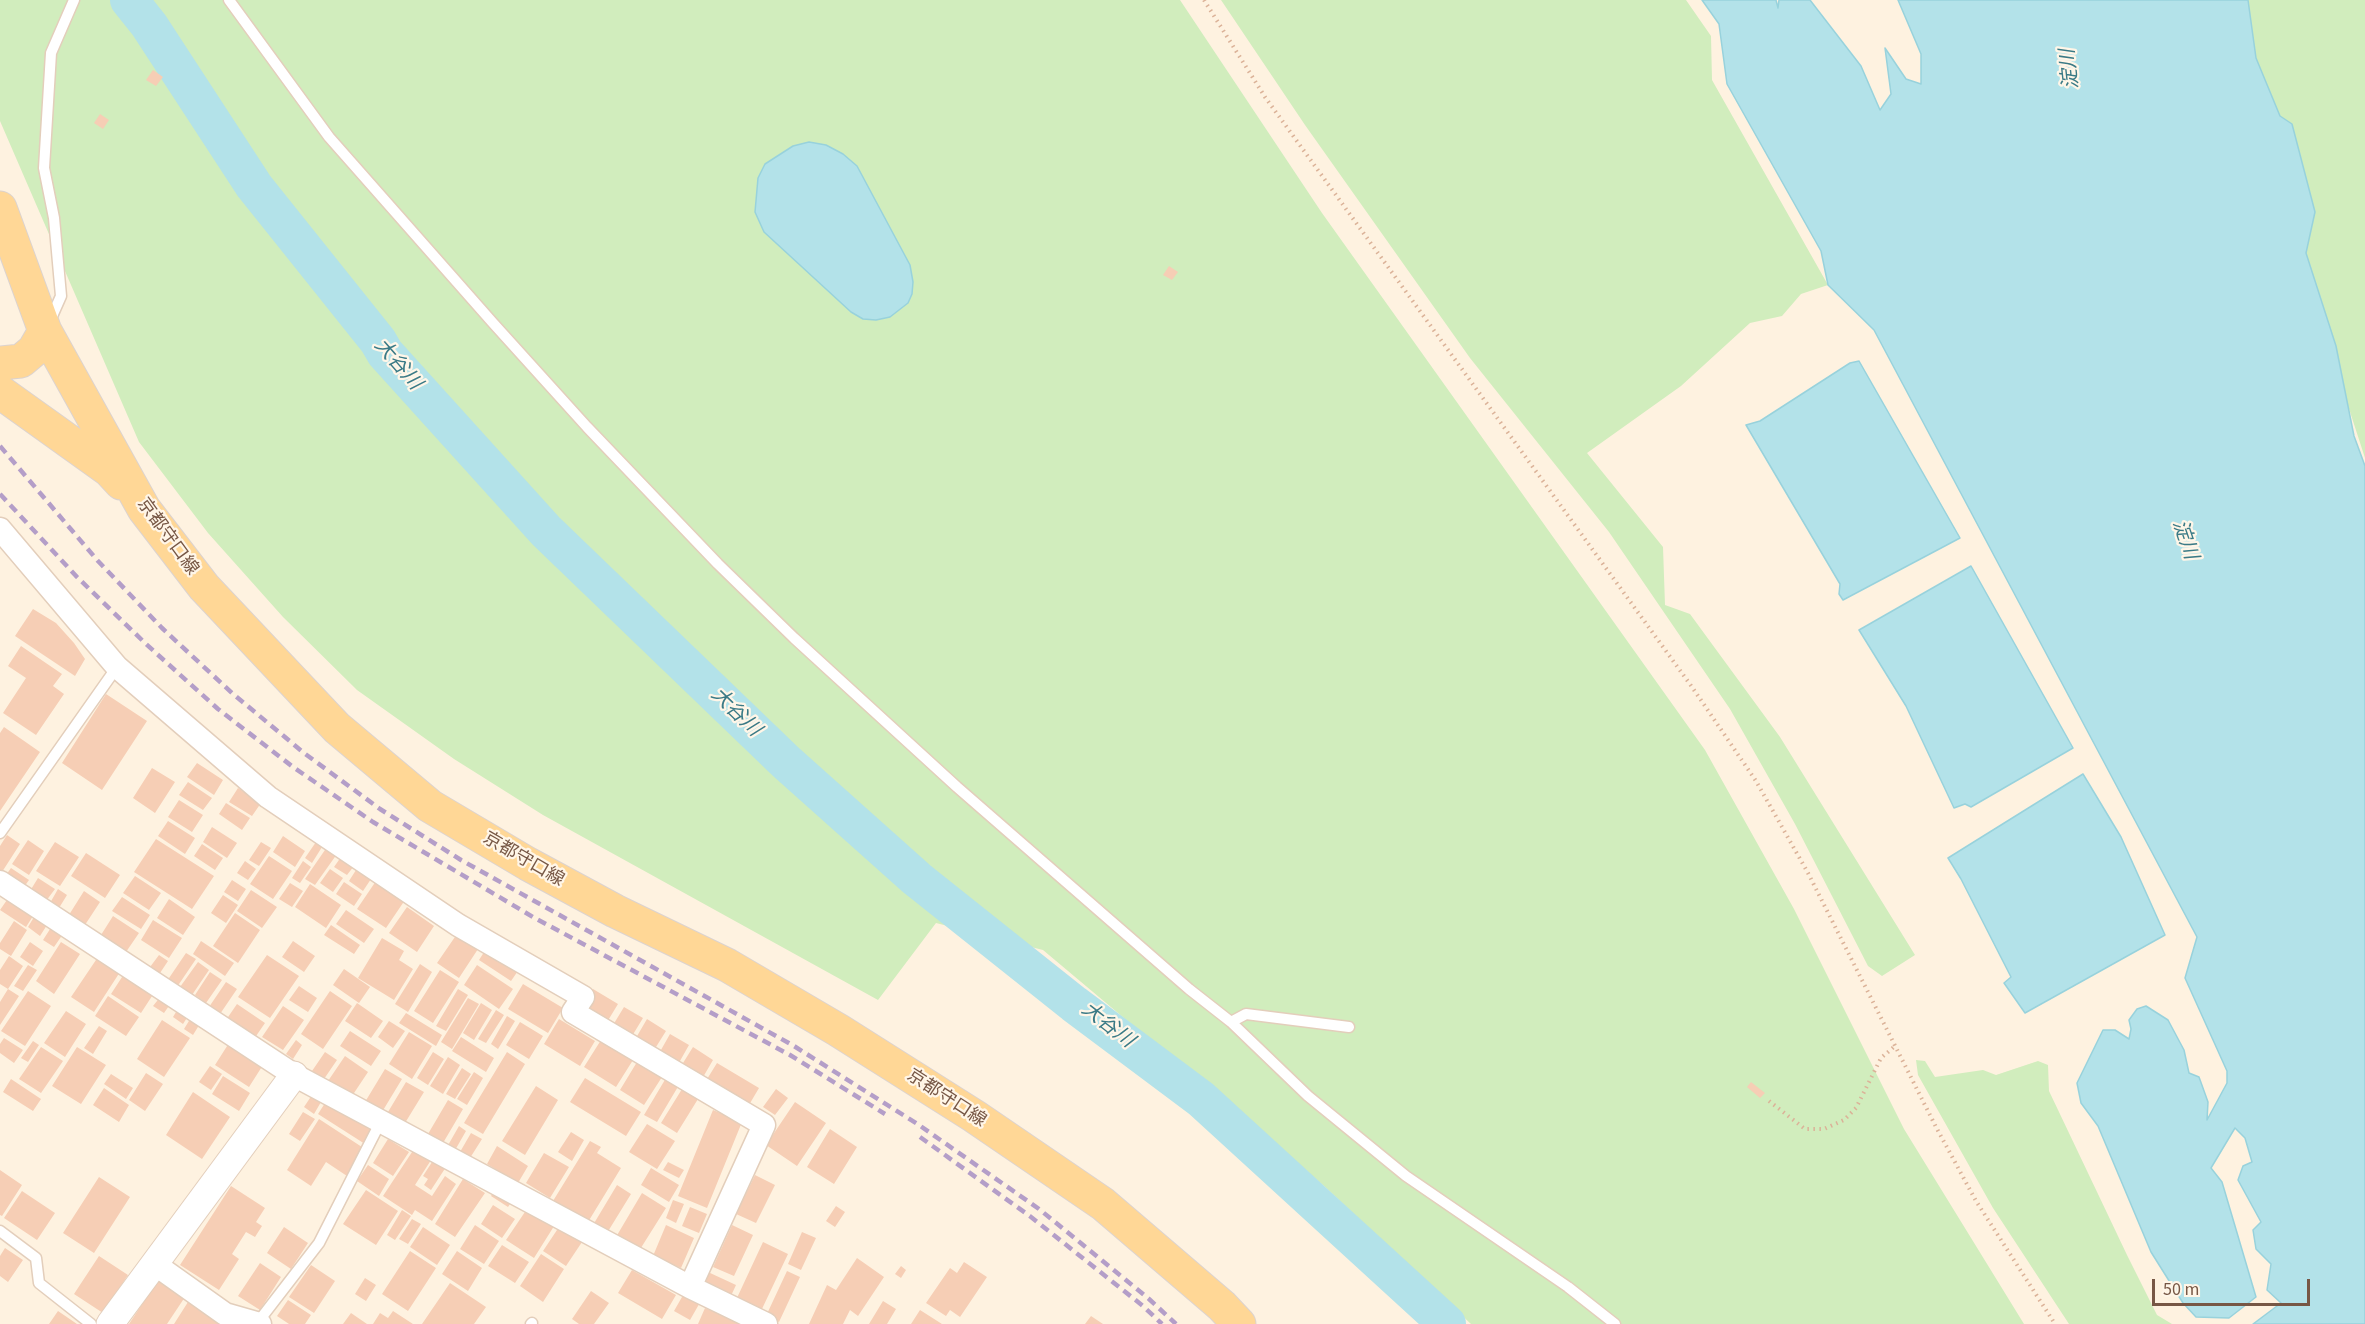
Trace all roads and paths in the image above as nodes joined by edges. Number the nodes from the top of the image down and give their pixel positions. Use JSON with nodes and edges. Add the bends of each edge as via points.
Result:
{"nodes":[{"id":1,"x":74,"y":0,"type":"edge"},
{"id":2,"x":229,"y":0,"type":"edge"},
{"id":3,"x":1204,"y":0,"type":"edge"},
{"id":4,"x":0,"y":208,"type":"edge"},
{"id":5,"x":45,"y":331,"type":"junction"},
{"id":6,"x":0,"y":363,"type":"edge"},
{"id":7,"x":0,"y":392,"type":"edge"},
{"id":8,"x":144,"y":509,"type":"junction"},
{"id":9,"x":0,"y":529,"type":"edge"},
{"id":10,"x":117,"y":667,"type":"junction"},
{"id":11,"x":0,"y":833,"type":"edge"},
{"id":12,"x":0,"y":882,"type":"edge"},
{"id":13,"x":1231,"y":1022,"type":"junction"},
{"id":14,"x":1349,"y":1027,"type":"dead end"},
{"id":15,"x":1895,"y":1047,"type":"junction"},
{"id":16,"x":294,"y":1075,"type":"junction"},
{"id":17,"x":1769,"y":1101,"type":"dead end"},
{"id":18,"x":381,"y":1121,"type":"junction"},
{"id":19,"x":0,"y":1231,"type":"edge"},
{"id":20,"x":156,"y":1265,"type":"junction"},
{"id":21,"x":690,"y":1287,"type":"junction"},
{"id":22,"x":754,"y":1321,"type":"edge"},
{"id":23,"x":259,"y":1323,"type":"edge"},
{"id":24,"x":90,"y":1324,"type":"edge"},
{"id":25,"x":110,"y":1324,"type":"edge"},
{"id":26,"x":1239,"y":1324,"type":"edge"},
{"id":27,"x":1615,"y":1324,"type":"edge"},
{"id":28,"x":2055,"y":1324,"type":"edge"}],
"edges":[{"from":1,"to":5,"type":"lane","via":[[51,53],[44,168],[54,219],[61,296]]},
{"from":2,"to":13,"type":"lane","via":[[329,137],[571,410],[718,564],[957,786]]},
{"from":3,"to":15,"type":"path","via":[[1265,97],[1756,781],[1808,873]]},
{"from":4,"to":5,"type":"main road","name":"京都守口線"},
{"from":5,"to":6,"type":"main road","via":[[34,350],[21,361]]},
{"from":5,"to":8,"type":"main road","name":"京都守口線"},
{"from":7,"to":8,"type":"main road","via":[[109,470]]},
{"from":8,"to":26,"type":"main road","name":"京都守口線","via":[[204,587],[337,728],[430,806],[596,901],[727,965],[974,1116],[1103,1204]]},
{"from":9,"to":10,"type":"street"},
{"from":10,"to":11,"type":"lane"},
{"from":10,"to":21,"type":"street","via":[[268,798],[458,925],[583,997],[573,1012],[765,1125]]},
{"from":12,"to":16,"type":"street"},
{"from":13,"to":14,"type":"lane","via":[[1246,1014]]},
{"from":13,"to":27,"type":"lane","via":[[1308,1096],[1406,1176],[1568,1287]]},
{"from":15,"to":17,"type":"path","via":[[1881,1058],[1856,1108],[1844,1120],[1824,1129],[1805,1129]]},
{"from":15,"to":28,"type":"path","via":[[1976,1201]]},
{"from":16,"to":18,"type":"street"},
{"from":16,"to":20,"type":"street"},
{"from":18,"to":21,"type":"street"},
{"from":18,"to":23,"type":"lane","via":[[319,1243]]},
{"from":19,"to":24,"type":"lane","via":[[36,1258],[39,1283]]},
{"from":20,"to":23,"type":"street","via":[[225,1314]]},
{"from":20,"to":25,"type":"street"},
{"from":21,"to":22,"type":"street"}]}
